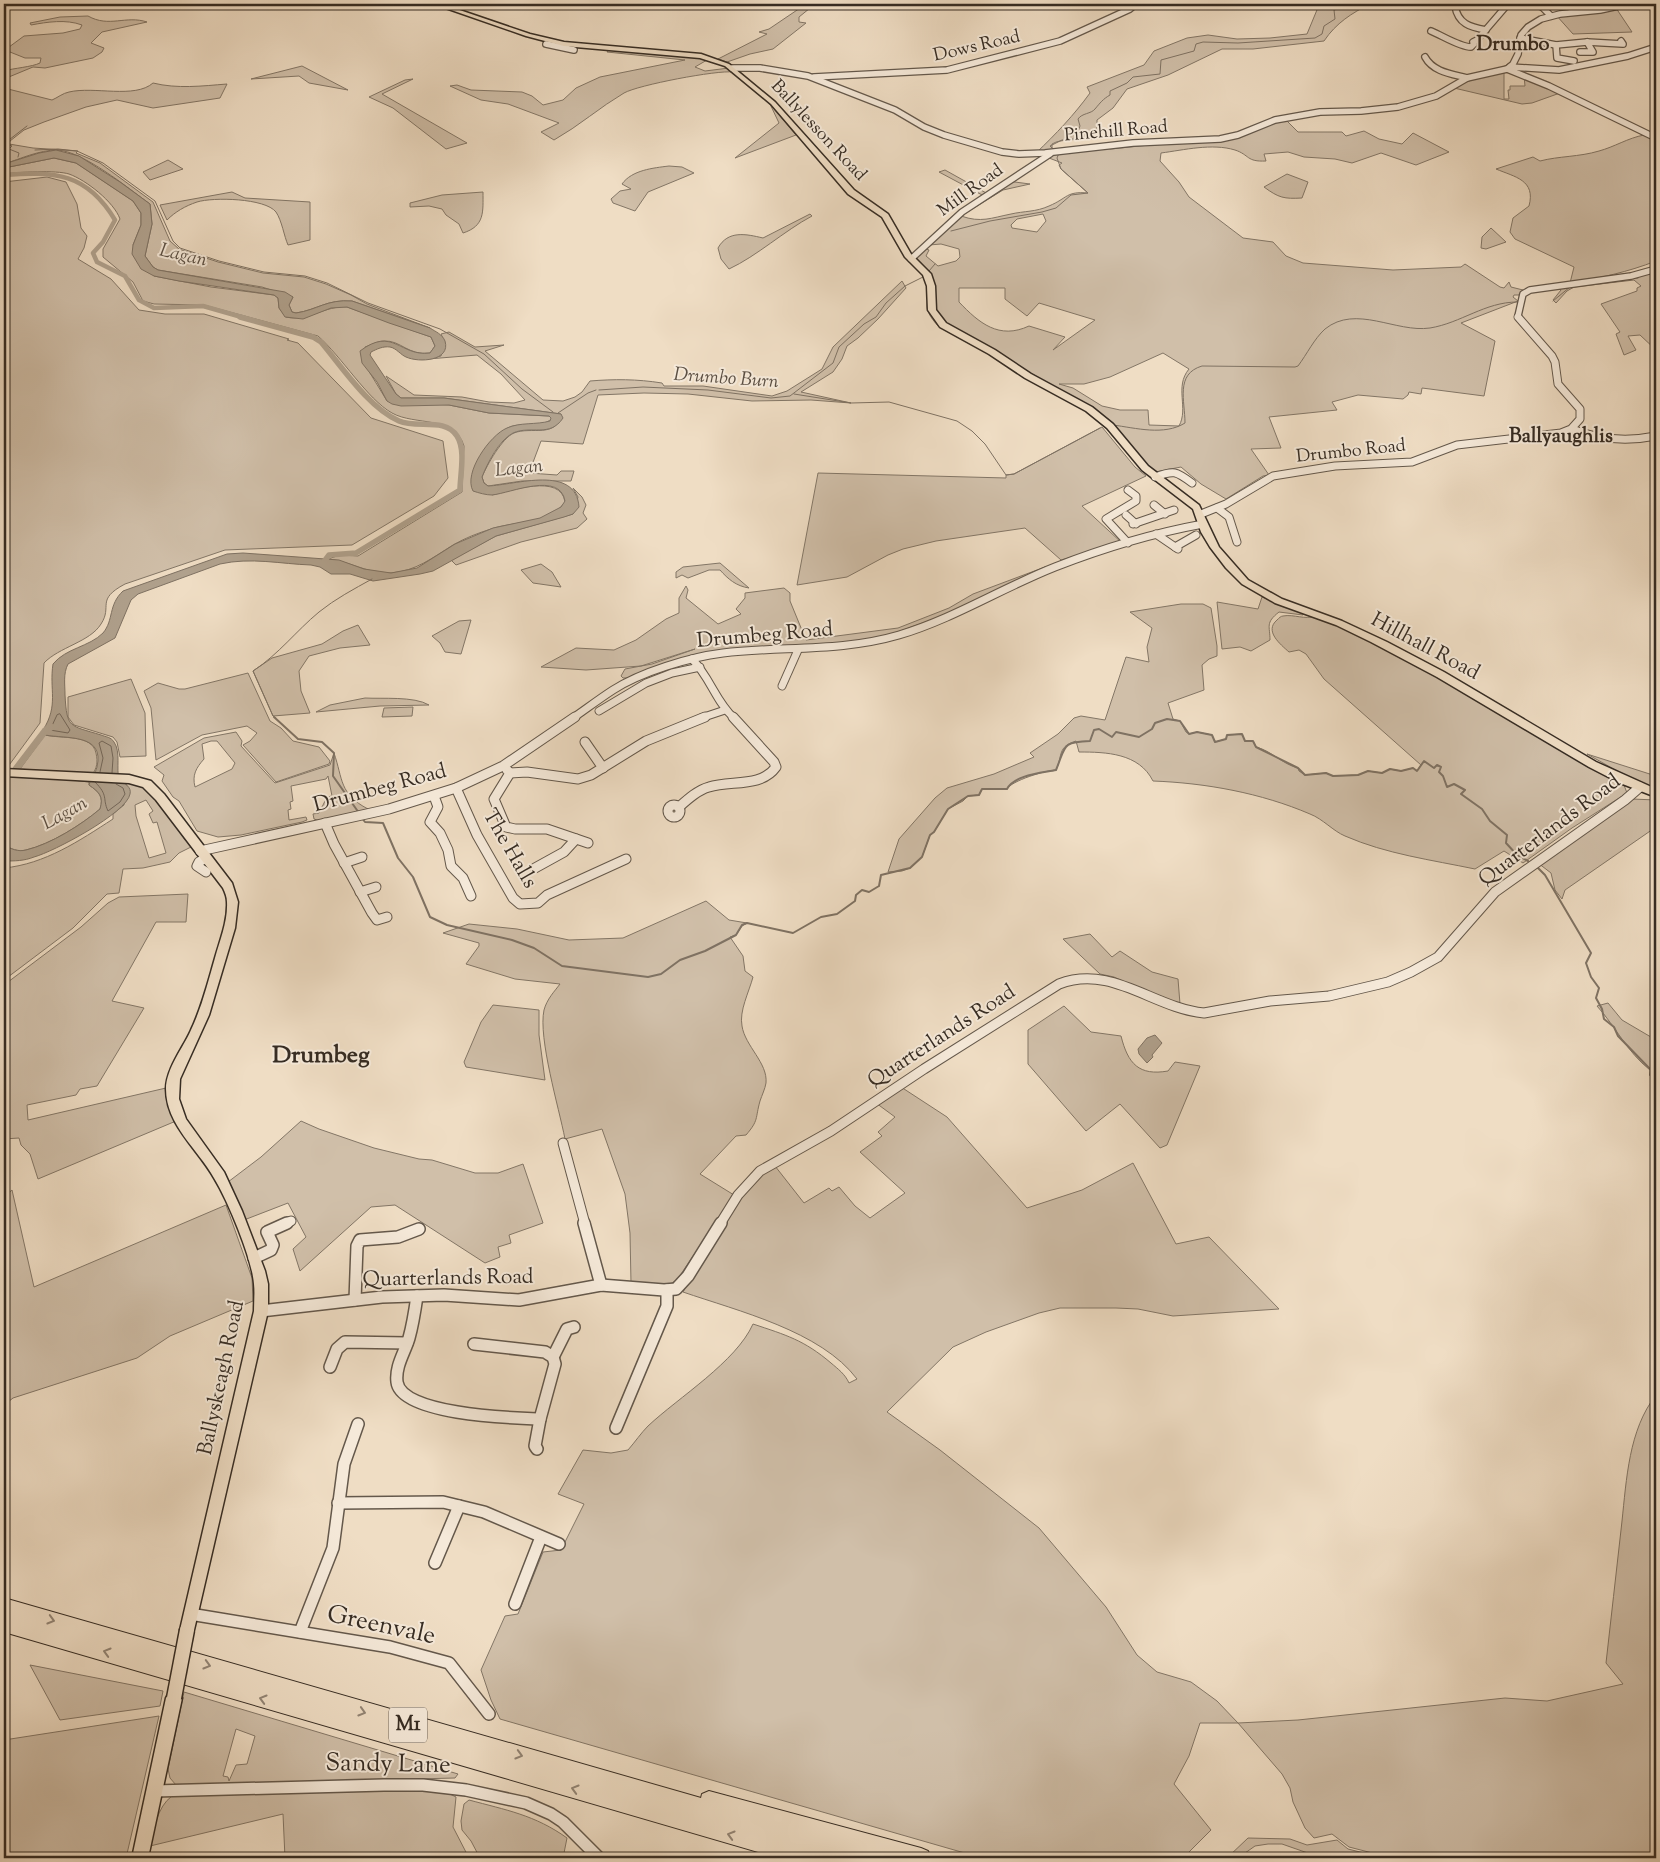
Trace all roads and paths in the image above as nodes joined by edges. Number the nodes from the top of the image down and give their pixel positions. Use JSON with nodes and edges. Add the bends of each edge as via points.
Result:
{"nodes":[{"id":1,"x":437,"y":4,"type":"edge"},
{"id":2,"x":1136,"y":4,"type":"edge"},
{"id":3,"x":1508,"y":4,"type":"edge"},
{"id":4,"x":1537,"y":4,"type":"edge"},
{"id":5,"x":1559,"y":4,"type":"edge"},
{"id":6,"x":1628,"y":4,"type":"edge"},
{"id":7,"x":1449,"y":8,"type":"dead end"},
{"id":8,"x":1572,"y":9,"type":"dead end"},
{"id":9,"x":1551,"y":16,"type":"junction"},
{"id":10,"x":1486,"y":30,"type":"junction"},
{"id":11,"x":1431,"y":31,"type":"dead end"},
{"id":12,"x":1520,"y":38,"type":"junction"},
{"id":13,"x":1621,"y":41,"type":"dead end"},
{"id":14,"x":1587,"y":42,"type":"junction"},
{"id":15,"x":546,"y":44,"type":"dead end"},
{"id":16,"x":1556,"y":44,"type":"junction"},
{"id":17,"x":1656,"y":47,"type":"edge"},
{"id":18,"x":574,"y":50,"type":"dead end"},
{"id":19,"x":1580,"y":52,"type":"dead end"},
{"id":20,"x":1425,"y":57,"type":"dead end"},
{"id":21,"x":1574,"y":61,"type":"dead end"},
{"id":22,"x":732,"y":68,"type":"junction"},
{"id":23,"x":1508,"y":68,"type":"junction"},
{"id":24,"x":814,"y":78,"type":"junction"},
{"id":25,"x":1467,"y":78,"type":"junction"},
{"id":26,"x":1656,"y":138,"type":"edge"},
{"id":27,"x":1056,"y":152,"type":"junction"},
{"id":28,"x":912,"y":259,"type":"junction"},
{"id":29,"x":1656,"y":269,"type":"edge"},
{"id":30,"x":1572,"y":428,"type":"junction"},
{"id":31,"x":1656,"y":436,"type":"edge"},
{"id":32,"x":1155,"y":477,"type":"junction"},
{"id":33,"x":1192,"y":483,"type":"dead end"},
{"id":34,"x":1128,"y":490,"type":"dead end"},
{"id":35,"x":1154,"y":505,"type":"dead end"},
{"id":36,"x":1217,"y":508,"type":"junction"},
{"id":37,"x":1174,"y":510,"type":"dead end"},
{"id":38,"x":1165,"y":514,"type":"junction"},
{"id":39,"x":1126,"y":515,"type":"dead end"},
{"id":40,"x":1152,"y":518,"type":"junction"},
{"id":41,"x":1202,"y":519,"type":"junction"},
{"id":42,"x":1166,"y":531,"type":"junction"},
{"id":43,"x":1156,"y":534,"type":"junction"},
{"id":44,"x":1196,"y":535,"type":"dead end"},
{"id":45,"x":1237,"y":542,"type":"dead end"},
{"id":46,"x":1128,"y":543,"type":"junction"},
{"id":47,"x":798,"y":650,"type":"junction"},
{"id":48,"x":692,"y":659,"type":"junction"},
{"id":49,"x":700,"y":667,"type":"junction"},
{"id":50,"x":782,"y":686,"type":"dead end"},
{"id":51,"x":725,"y":710,"type":"junction"},
{"id":52,"x":599,"y":711,"type":"dead end"},
{"id":53,"x":585,"y":742,"type":"dead end"},
{"id":54,"x":758,"y":745,"type":"joint"},
{"id":55,"x":503,"y":766,"type":"junction"},
{"id":56,"x":603,"y":768,"type":"junction"},
{"id":57,"x":9,"y":772,"type":"edge"},
{"id":58,"x":510,"y":773,"type":"junction"},
{"id":59,"x":1640,"y":787,"type":"junction"},
{"id":60,"x":456,"y":788,"type":"junction"},
{"id":61,"x":1656,"y":793,"type":"edge"},
{"id":62,"x":434,"y":796,"type":"junction"},
{"id":63,"x":679,"y":807,"type":"dead end"},
{"id":64,"x":325,"y":823,"type":"junction"},
{"id":65,"x":576,"y":839,"type":"junction"},
{"id":66,"x":588,"y":843,"type":"dead end"},
{"id":67,"x":203,"y":854,"type":"junction"},
{"id":68,"x":362,"y":857,"type":"dead end"},
{"id":69,"x":626,"y":859,"type":"dead end"},
{"id":70,"x":344,"y":863,"type":"junction"},
{"id":71,"x":535,"y":868,"type":"dead end"},
{"id":72,"x":206,"y":872,"type":"dead end"},
{"id":73,"x":376,"y":887,"type":"dead end"},
{"id":74,"x":360,"y":892,"type":"junction"},
{"id":75,"x":471,"y":896,"type":"dead end"},
{"id":76,"x":387,"y":917,"type":"dead end"},
{"id":77,"x":564,"y":1143,"type":"dead end"},
{"id":78,"x":291,"y":1221,"type":"dead end"},
{"id":79,"x":419,"y":1229,"type":"dead end"},
{"id":80,"x":254,"y":1258,"type":"junction"},
{"id":81,"x":601,"y":1285,"type":"junction"},
{"id":82,"x":667,"y":1290,"type":"junction"},
{"id":83,"x":417,"y":1296,"type":"junction"},
{"id":84,"x":355,"y":1300,"type":"junction"},
{"id":85,"x":261,"y":1311,"type":"junction"},
{"id":86,"x":574,"y":1327,"type":"dead end"},
{"id":87,"x":407,"y":1343,"type":"junction"},
{"id":88,"x":474,"y":1344,"type":"dead end"},
{"id":89,"x":553,"y":1357,"type":"junction"},
{"id":90,"x":330,"y":1368,"type":"dead end"},
{"id":91,"x":540,"y":1419,"type":"junction"},
{"id":92,"x":358,"y":1424,"type":"dead end"},
{"id":93,"x":616,"y":1428,"type":"dead end"},
{"id":94,"x":538,"y":1449,"type":"dead end"},
{"id":95,"x":338,"y":1504,"type":"junction"},
{"id":96,"x":459,"y":1506,"type":"junction"},
{"id":97,"x":540,"y":1537,"type":"junction"},
{"id":98,"x":559,"y":1544,"type":"dead end"},
{"id":99,"x":434,"y":1563,"type":"dead end"},
{"id":100,"x":515,"y":1604,"type":"dead end"},
{"id":101,"x":4,"y":1607,"type":"edge"},
{"id":102,"x":190,"y":1614,"type":"junction"},
{"id":103,"x":4,"y":1623,"type":"edge"},
{"id":104,"x":300,"y":1632,"type":"junction"},
{"id":105,"x":489,"y":1714,"type":"dead end"},
{"id":106,"x":584,"y":1774,"type":"junction"},
{"id":107,"x":154,"y":1791,"type":"junction"},
{"id":108,"x":758,"y":1842,"type":"junction"},
{"id":109,"x":140,"y":1858,"type":"edge"},
{"id":110,"x":599,"y":1858,"type":"edge"},
{"id":111,"x":800,"y":1858,"type":"edge"},
{"id":112,"x":812,"y":1858,"type":"edge"},
{"id":113,"x":873,"y":1858,"type":"edge"},
{"id":114,"x":921,"y":1858,"type":"edge"}],
"edges":[{"from":1,"to":22,"type":"main road","name":"Ballylesson Road","via":[[564,44],[701,56]]},
{"from":2,"to":24,"type":"street","name":"Dows Road","via":[[1060,41],[947,70]]},
{"from":3,"to":10,"type":"street"},
{"from":4,"to":9,"type":"street"},
{"from":5,"to":8,"type":"street"},
{"from":6,"to":9,"type":"street"},
{"from":7,"to":10,"type":"street","via":[[1455,7],[1461,22]]},
{"from":9,"to":12,"type":"street","via":[[1532,24]]},
{"from":10,"to":11,"type":"street","via":[[1473,42],[1456,41]]},
{"from":12,"to":16,"type":"street"},
{"from":12,"to":23,"type":"street","via":[[1518,54]]},
{"from":13,"to":14,"type":"street","via":[[1623,44],[1618,45]]},
{"from":14,"to":16,"type":"street"},
{"from":14,"to":19,"type":"street","via":[[1593,52]]},
{"from":15,"to":18,"type":"street"},
{"from":16,"to":21,"type":"street","via":[[1557,58]]},
{"from":17,"to":23,"type":"street","via":[[1559,70]]},
{"from":20,"to":25,"type":"street","via":[[1433,67]]},
{"from":22,"to":24,"type":"street","name":"Pinehill Road","via":[[760,68]]},
{"from":22,"to":28,"type":"main road","name":"Ballylesson Road","via":[[773,103],[851,192],[885,216]]},
{"from":23,"to":25,"type":"street","name":"Pinehill Road"},
{"from":23,"to":26,"type":"street"},
{"from":24,"to":27,"type":"street","name":"Pinehill Road","via":[[954,138],[1010,153]]},
{"from":25,"to":27,"type":"street","name":"Pinehill Road","via":[[1436,96],[1398,108],[1320,112],[1275,120],[1220,139],[1133,143]]},
{"from":27,"to":28,"type":"street","name":"Mill Road","via":[[962,212]]},
{"from":28,"to":32,"type":"main road","name":"Ballylesson Road","via":[[930,279],[932,310],[943,325],[1090,409],[1110,426],[1134,458]]},
{"from":29,"to":30,"type":"street","via":[[1631,276],[1530,290],[1523,294],[1518,316],[1552,356],[1558,383],[1580,409],[1580,419]]},
{"from":30,"to":31,"type":"street","via":[[1585,435],[1619,442]]},
{"from":30,"to":36,"type":"street","name":"Drumbo Road","via":[[1548,435],[1457,445],[1405,463],[1341,465],[1273,476]]},
{"from":32,"to":33,"type":"street","via":[[1173,471]]},
{"from":32,"to":41,"type":"main road","name":"Ballylesson Road","via":[[1190,502]]},
{"from":34,"to":46,"type":"street","via":[[1136,496],[1136,501],[1106,519]]},
{"from":35,"to":38,"type":"street"},
{"from":36,"to":41,"type":"street","name":"Drumbo Road"},
{"from":36,"to":45,"type":"street","via":[[1229,517]]},
{"from":37,"to":38,"type":"street"},
{"from":38,"to":40,"type":"street"},
{"from":39,"to":40,"type":"street","via":[[1135,524]]},
{"from":40,"to":42,"type":"street"},
{"from":41,"to":42,"type":"street","name":"Drumbeg Road"},
{"from":41,"to":59,"type":"main road","name":"Hillhall Road","via":[[1207,537],[1235,572],[1263,594],[1340,624],[1404,654],[1589,762]]},
{"from":42,"to":43,"type":"street","name":"Drumbeg Road"},
{"from":43,"to":44,"type":"street","via":[[1176,548]]},
{"from":43,"to":46,"type":"street","name":"Drumbeg Road"},
{"from":46,"to":47,"type":"street","name":"Drumbeg Road","via":[[1044,572],[915,630],[858,644]]},
{"from":47,"to":48,"type":"street","name":"Drumbeg Road","via":[[739,651]]},
{"from":47,"to":50,"type":"street"},
{"from":48,"to":49,"type":"street"},
{"from":48,"to":55,"type":"street","name":"Drumbeg Road","via":[[651,671],[619,686]]},
{"from":49,"to":51,"type":"street"},
{"from":49,"to":52,"type":"street","via":[[672,673],[646,684]]},
{"from":51,"to":54,"type":"street"},
{"from":51,"to":56,"type":"street","via":[[646,741]]},
{"from":53,"to":56,"type":"street"},
{"from":54,"to":63,"type":"street","via":[[774,762],[776,767],[771,775],[707,788]]},
{"from":55,"to":58,"type":"street"},
{"from":55,"to":60,"type":"street","name":"Drumbeg Road"},
{"from":56,"to":58,"type":"street","via":[[578,779],[528,772]]},
{"from":57,"to":67,"type":"main road","name":"Ballyskeagh Road","via":[[142,782],[154,789]]},
{"from":58,"to":65,"type":"street","via":[[494,799],[502,820],[509,828],[547,829]]},
{"from":59,"to":61,"type":"main road","name":"Hillhall Road"},
{"from":59,"to":82,"type":"street","name":"Quarterlands Road","via":[[1494,892],[1438,957],[1388,982],[1329,996],[1270,1001],[1214,1013],[1194,1012],[1098,978],[1072,979],[1059,984],[831,1131],[760,1171],[729,1208],[688,1276],[676,1289]]},
{"from":60,"to":62,"type":"street","name":"Drumbeg Road"},
{"from":60,"to":69,"type":"street","name":"The Halls","via":[[477,835],[513,898],[520,904],[538,903],[547,895]]},
{"from":62,"to":64,"type":"street","name":"Drumbeg Road"},
{"from":62,"to":75,"type":"street","via":[[438,807],[430,822],[440,833],[454,871],[464,878]]},
{"from":64,"to":67,"type":"street","name":"Drumbeg Road"},
{"from":64,"to":70,"type":"street"},
{"from":65,"to":66,"type":"street"},
{"from":65,"to":71,"type":"street","via":[[564,852]]},
{"from":67,"to":72,"type":"street","via":[[197,866]]},
{"from":67,"to":80,"type":"main road","name":"Ballyskeagh Road","via":[[231,892],[232,912],[201,1022],[173,1085],[172,1098],[176,1112],[215,1167]]},
{"from":68,"to":70,"type":"street"},
{"from":70,"to":74,"type":"street"},
{"from":73,"to":74,"type":"street"},
{"from":74,"to":76,"type":"street","via":[[377,920]]},
{"from":77,"to":81,"type":"street"},
{"from":78,"to":80,"type":"street","via":[[267,1232],[273,1246],[271,1250]]},
{"from":79,"to":84,"type":"street","via":[[400,1236],[360,1240]]},
{"from":80,"to":85,"type":"main road","name":"Ballyskeagh Road","via":[[261,1284]]},
{"from":81,"to":82,"type":"street","name":"Quarterlands Road"},
{"from":81,"to":83,"type":"street","name":"Quarterlands Road","via":[[519,1300]]},
{"from":82,"to":93,"type":"street","via":[[667,1306]]},
{"from":83,"to":84,"type":"street","name":"Quarterlands Road"},
{"from":83,"to":87,"type":"street"},
{"from":84,"to":85,"type":"street","name":"Quarterlands Road"},
{"from":85,"to":102,"type":"main road","name":"Ballyskeagh Road"},
{"from":86,"to":89,"type":"street","via":[[567,1330]]},
{"from":87,"to":90,"type":"street","via":[[345,1342],[337,1349]]},
{"from":87,"to":91,"type":"street","via":[[396,1380],[400,1392],[410,1399],[481,1416]]},
{"from":88,"to":89,"type":"street","via":[[545,1352]]},
{"from":89,"to":91,"type":"street","via":[[555,1364]]},
{"from":91,"to":94,"type":"street","via":[[535,1446]]},
{"from":92,"to":95,"type":"street","via":[[344,1464]]},
{"from":95,"to":96,"type":"street","via":[[443,1502]]},
{"from":95,"to":104,"type":"street","via":[[333,1548]]},
{"from":96,"to":97,"type":"street","via":[[494,1516]]},
{"from":96,"to":99,"type":"street"},
{"from":97,"to":98,"type":"street"},
{"from":97,"to":100,"type":"street"},
{"from":101,"to":106,"type":"highway","number":"M1","one_way":true},
{"from":102,"to":104,"type":"street"},
{"from":102,"to":107,"type":"main road","name":"Ballyskeagh Road","bridge":true},
{"from":108,"to":103,"type":"highway","number":"M1","one_way":true},
{"from":104,"to":105,"type":"street","name":"Greenvale","via":[[390,1647],[449,1664]]},
{"from":106,"to":113,"type":"highway","number":"M1"},
{"from":106,"to":114,"type":"highway","via":[[731,1806]]},
{"from":107,"to":109,"type":"main road","name":"Ballyskeagh Road"},
{"from":107,"to":110,"type":"street","name":"Sandy Lane","via":[[384,1785],[460,1789],[526,1803],[551,1814]]},
{"from":108,"to":111,"type":"highway"},
{"from":108,"to":112,"type":"highway","number":"M1"}]}
